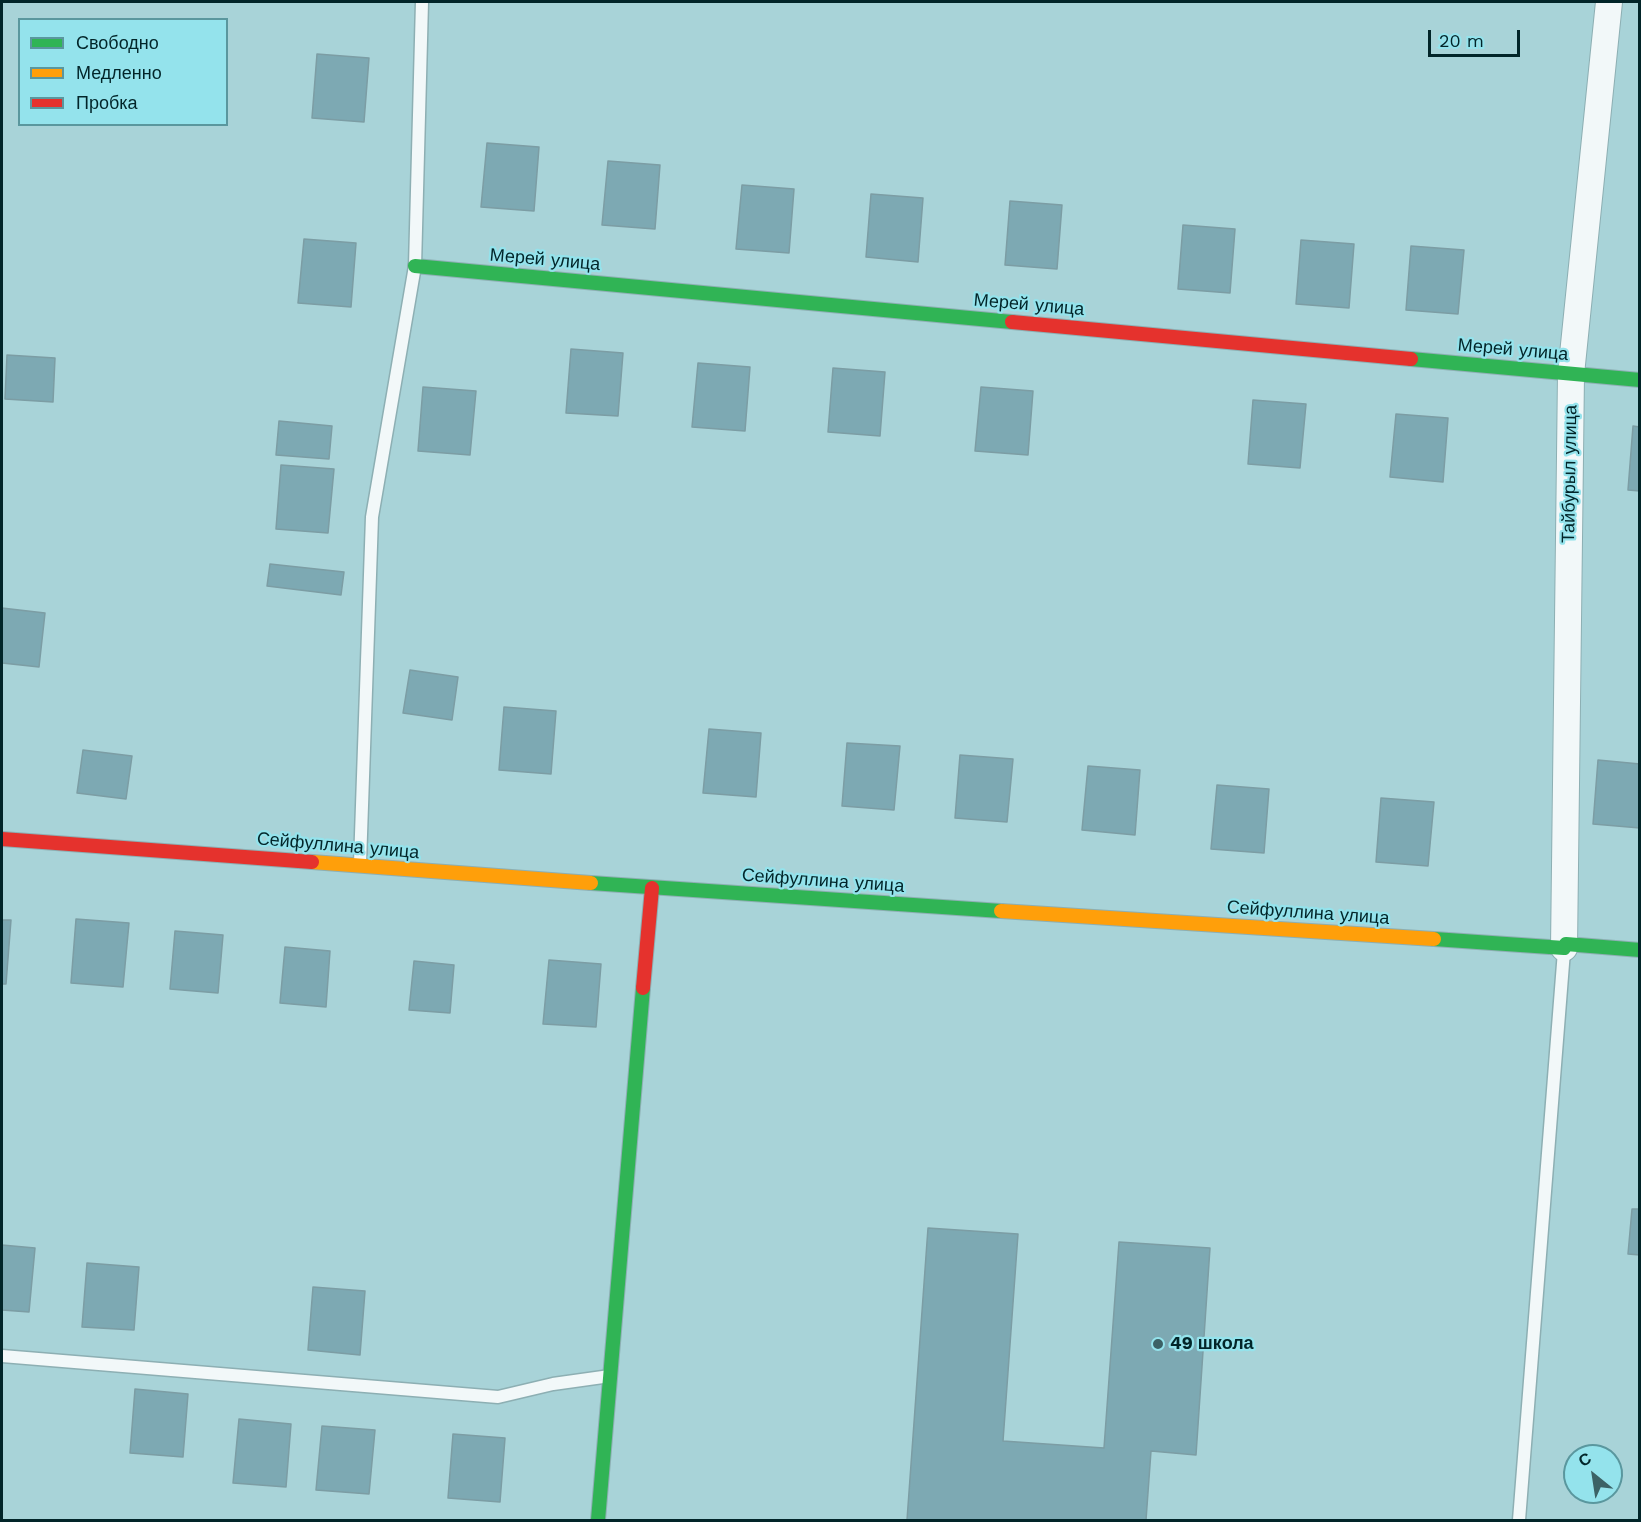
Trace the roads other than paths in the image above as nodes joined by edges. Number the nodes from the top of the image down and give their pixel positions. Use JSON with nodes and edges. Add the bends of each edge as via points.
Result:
{"nodes":[{"id":1,"x":422,"y":2,"type":"edge"},
{"id":2,"x":1609,"y":2,"type":"edge"},
{"id":3,"x":415,"y":266,"type":"junction"},
{"id":4,"x":1571,"y":374,"type":"junction"},
{"id":5,"x":1640,"y":380,"type":"edge"},
{"id":6,"x":2,"y":839,"type":"edge"},
{"id":7,"x":360,"y":865,"type":"junction"},
{"id":8,"x":652,"y":888,"type":"junction"},
{"id":9,"x":1564,"y":948,"type":"junction"},
{"id":10,"x":1640,"y":950,"type":"edge"},
{"id":11,"x":2,"y":1356,"type":"edge"},
{"id":12,"x":611,"y":1376,"type":"junction"},
{"id":13,"x":598,"y":1521,"type":"edge"},
{"id":14,"x":1519,"y":1521,"type":"edge"}],
"edges":[{"from":1,"to":3,"type":"lane"},
{"from":2,"to":4,"type":"street","name":"Тайбурыл улица"},
{"from":3,"to":4,"type":"street","name":"Мерей улица"},
{"from":3,"to":7,"type":"lane","via":[[372,517]]},
{"from":4,"to":5,"type":"street","name":"Мерей улица"},
{"from":4,"to":9,"type":"street","name":"Тайбурыл улица"},
{"from":6,"to":7,"type":"street","name":"Сейфуллина улица"},
{"from":7,"to":8,"type":"street","name":"Сейфуллина улица"},
{"from":8,"to":9,"type":"street","name":"Сейфуллина улица"},
{"from":8,"to":12,"type":"street"},
{"from":9,"to":10,"type":"street","name":"Сейфуллина улица","via":[[1566,944]]},
{"from":9,"to":14,"type":"lane"},
{"from":11,"to":12,"type":"lane","via":[[498,1397]]},
{"from":12,"to":13,"type":"street"}]}
